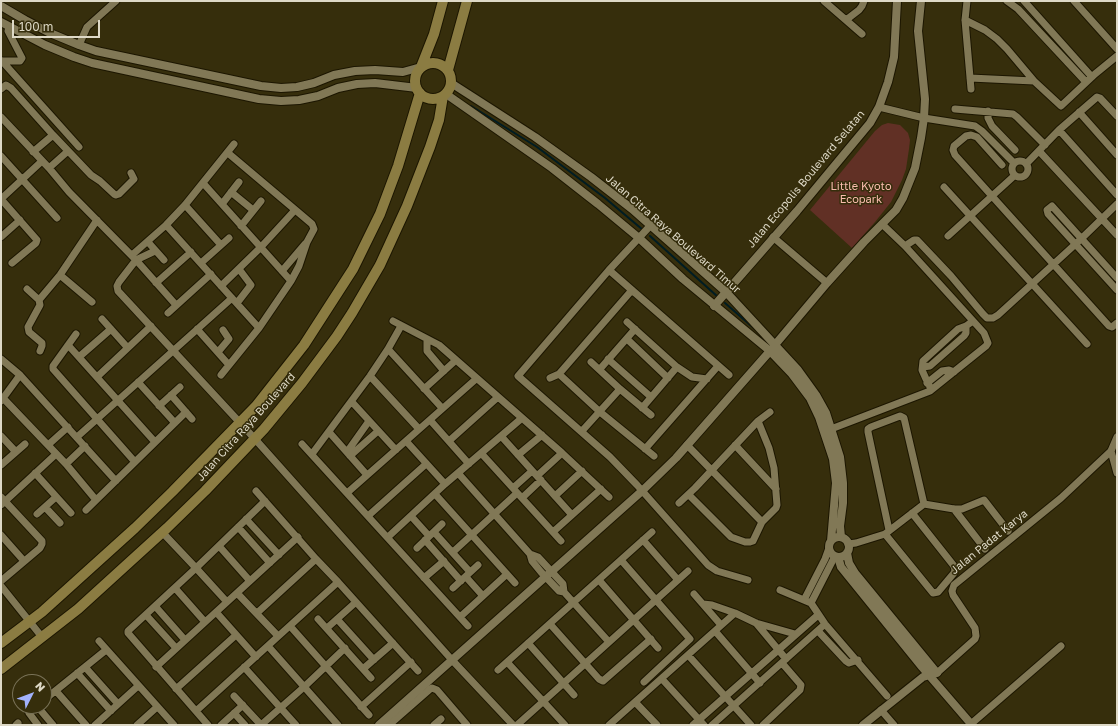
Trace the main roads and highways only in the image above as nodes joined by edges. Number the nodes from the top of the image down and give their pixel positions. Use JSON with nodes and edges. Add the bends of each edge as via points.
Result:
{"nodes":[{"id":1,"x":443,"y":1,"type":"edge"},
{"id":2,"x":467,"y":1,"type":"edge"},
{"id":3,"x":421,"y":67,"type":"junction"},
{"id":4,"x":448,"y":70,"type":"junction"},
{"id":5,"x":419,"y":91,"type":"junction"},
{"id":6,"x":445,"y":95,"type":"junction"},
{"id":7,"x":1,"y":643,"type":"edge"},
{"id":8,"x":1,"y":669,"type":"edge"}],
"edges":[{"from":1,"to":3,"type":"main road"},
{"from":2,"to":4,"type":"main road"},
{"from":3,"to":4,"type":"main road","via":[[432,62]]},
{"from":3,"to":5,"type":"main road","via":[[416,77]]},
{"from":4,"to":6,"type":"main road","via":[[452,83]]},
{"from":5,"to":6,"type":"main road","via":[[424,96],[434,99]]},
{"from":5,"to":7,"type":"main road","name":"Jalan Citra Raya Boulevard","via":[[398,166],[368,240],[353,269],[304,345],[260,400],[172,492],[42,612]]},
{"from":6,"to":8,"type":"main road","name":"Jalan Citra Raya Boulevard","via":[[439,120],[410,199],[380,265],[325,353],[255,439],[206,491],[95,593]]}]}
